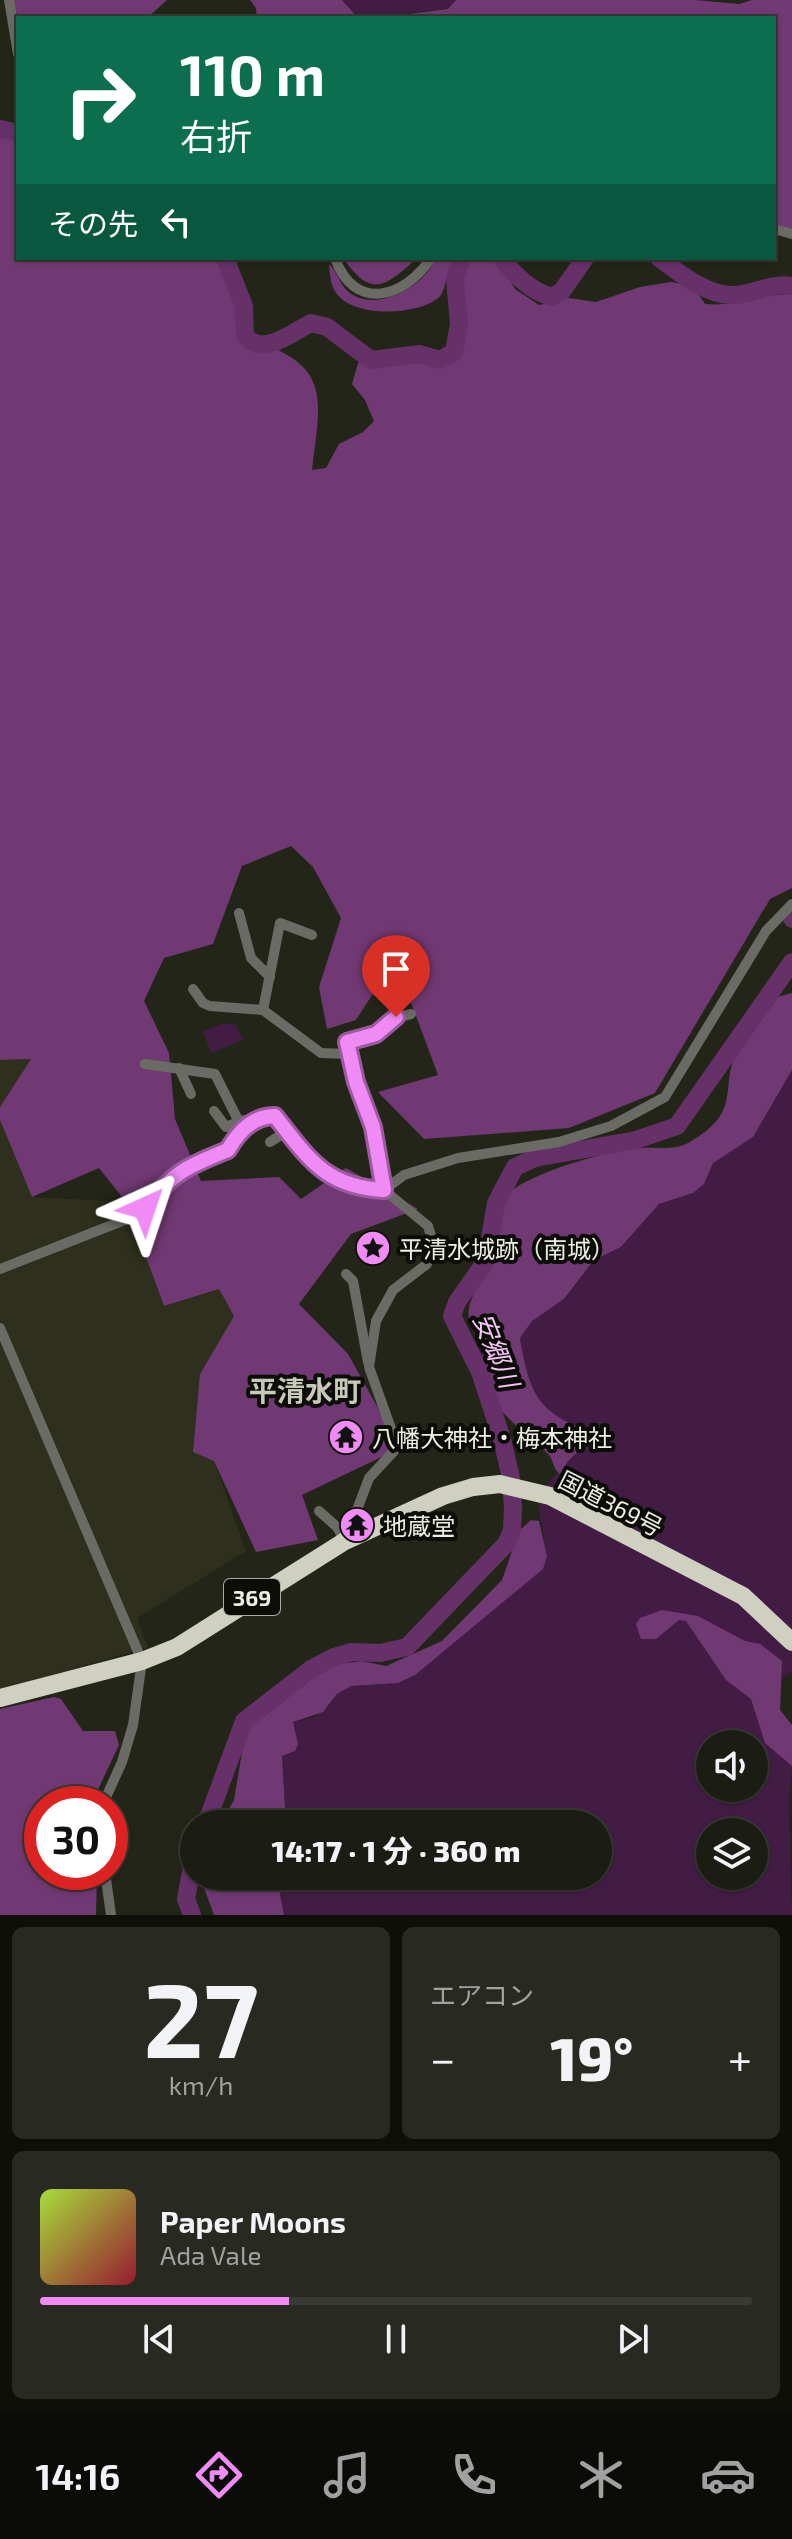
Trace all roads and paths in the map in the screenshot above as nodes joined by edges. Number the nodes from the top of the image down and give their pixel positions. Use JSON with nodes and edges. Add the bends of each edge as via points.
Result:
{"nodes":[{"id":1,"x":9,"y":0,"type":"edge"},
{"id":2,"x":16,"y":42,"type":"edge"},
{"id":3,"x":336,"y":260,"type":"edge"},
{"id":4,"x":429,"y":260,"type":"edge"},
{"id":5,"x":792,"y":904,"type":"edge"},
{"id":6,"x":239,"y":913,"type":"dead end"},
{"id":7,"x":312,"y":935,"type":"dead end"},
{"id":8,"x":270,"y":977,"type":"junction"},
{"id":9,"x":193,"y":989,"type":"dead end"},
{"id":10,"x":263,"y":1010,"type":"junction"},
{"id":11,"x":411,"y":1014,"type":"dead end"},
{"id":12,"x":348,"y":1054,"type":"junction"},
{"id":13,"x":145,"y":1064,"type":"dead end"},
{"id":14,"x":179,"y":1068,"type":"junction"},
{"id":15,"x":191,"y":1094,"type":"dead end"},
{"id":16,"x":214,"y":1111,"type":"dead end"},
{"id":17,"x":241,"y":1121,"type":"junction"},
{"id":18,"x":254,"y":1121,"type":"junction"},
{"id":19,"x":287,"y":1131,"type":"junction"},
{"id":20,"x":270,"y":1142,"type":"dead end"},
{"id":21,"x":384,"y":1190,"type":"junction"},
{"id":22,"x":0,"y":1269,"type":"edge"},
{"id":23,"x":346,"y":1274,"type":"dead end"},
{"id":24,"x":0,"y":1328,"type":"edge"},
{"id":25,"x":369,"y":1367,"type":"junction"},
{"id":26,"x":319,"y":1511,"type":"dead end"},
{"id":27,"x":345,"y":1541,"type":"junction"},
{"id":28,"x":792,"y":1642,"type":"edge"},
{"id":29,"x":142,"y":1661,"type":"junction"},
{"id":30,"x":0,"y":1698,"type":"edge"},
{"id":31,"x":111,"y":1786,"type":"edge"},
{"id":32,"x":108,"y":1890,"type":"edge"},
{"id":33,"x":111,"y":1915,"type":"edge"}],
"edges":[{"from":1,"to":2,"type":"street"},
{"from":3,"to":4,"type":"street","via":[[347,283],[359,292],[378,295],[416,276]]},
{"from":5,"to":21,"type":"street","via":[[766,931],[665,1097],[611,1126],[559,1142],[458,1158],[404,1175]]},
{"from":6,"to":8,"type":"street","via":[[251,958]]},
{"from":7,"to":8,"type":"street","via":[[280,923]]},
{"from":8,"to":10,"type":"street"},
{"from":9,"to":10,"type":"street","via":[[210,1006]]},
{"from":10,"to":12,"type":"street","via":[[321,1053]]},
{"from":11,"to":12,"type":"street","via":[[396,1017],[376,1034],[347,1042]]},
{"from":12,"to":21,"type":"street","via":[[373,1127]]},
{"from":13,"to":14,"type":"street"},
{"from":14,"to":15,"type":"street"},
{"from":14,"to":17,"type":"street","via":[[215,1074],[230,1111]]},
{"from":16,"to":17,"type":"street","via":[[226,1127]]},
{"from":17,"to":18,"type":"street"},
{"from":18,"to":19,"type":"street","via":[[275,1116]]},
{"from":18,"to":22,"type":"street","via":[[228,1150],[200,1159],[173,1178],[140,1214]]},
{"from":19,"to":20,"type":"street"},
{"from":19,"to":21,"type":"street","via":[[321,1170],[348,1186]]},
{"from":21,"to":25,"type":"street","via":[[428,1226],[434,1246],[427,1264],[393,1290],[376,1321]]},
{"from":23,"to":25,"type":"street","via":[[353,1281]]},
{"from":24,"to":29,"type":"street"},
{"from":25,"to":27,"type":"street","via":[[394,1451],[369,1478]]},
{"from":26,"to":27,"type":"street"},
{"from":27,"to":28,"type":"highway","name":"国道369号","number":"369","via":[[443,1496],[500,1484],[547,1495],[743,1596]]},
{"from":27,"to":29,"type":"highway","name":"国道369号","number":"369","via":[[177,1647]]},
{"from":29,"to":30,"type":"highway","name":"国道369号","number":"369"},
{"from":29,"to":31,"type":"street","via":[[133,1725]]},
{"from":32,"to":33,"type":"street"}]}
